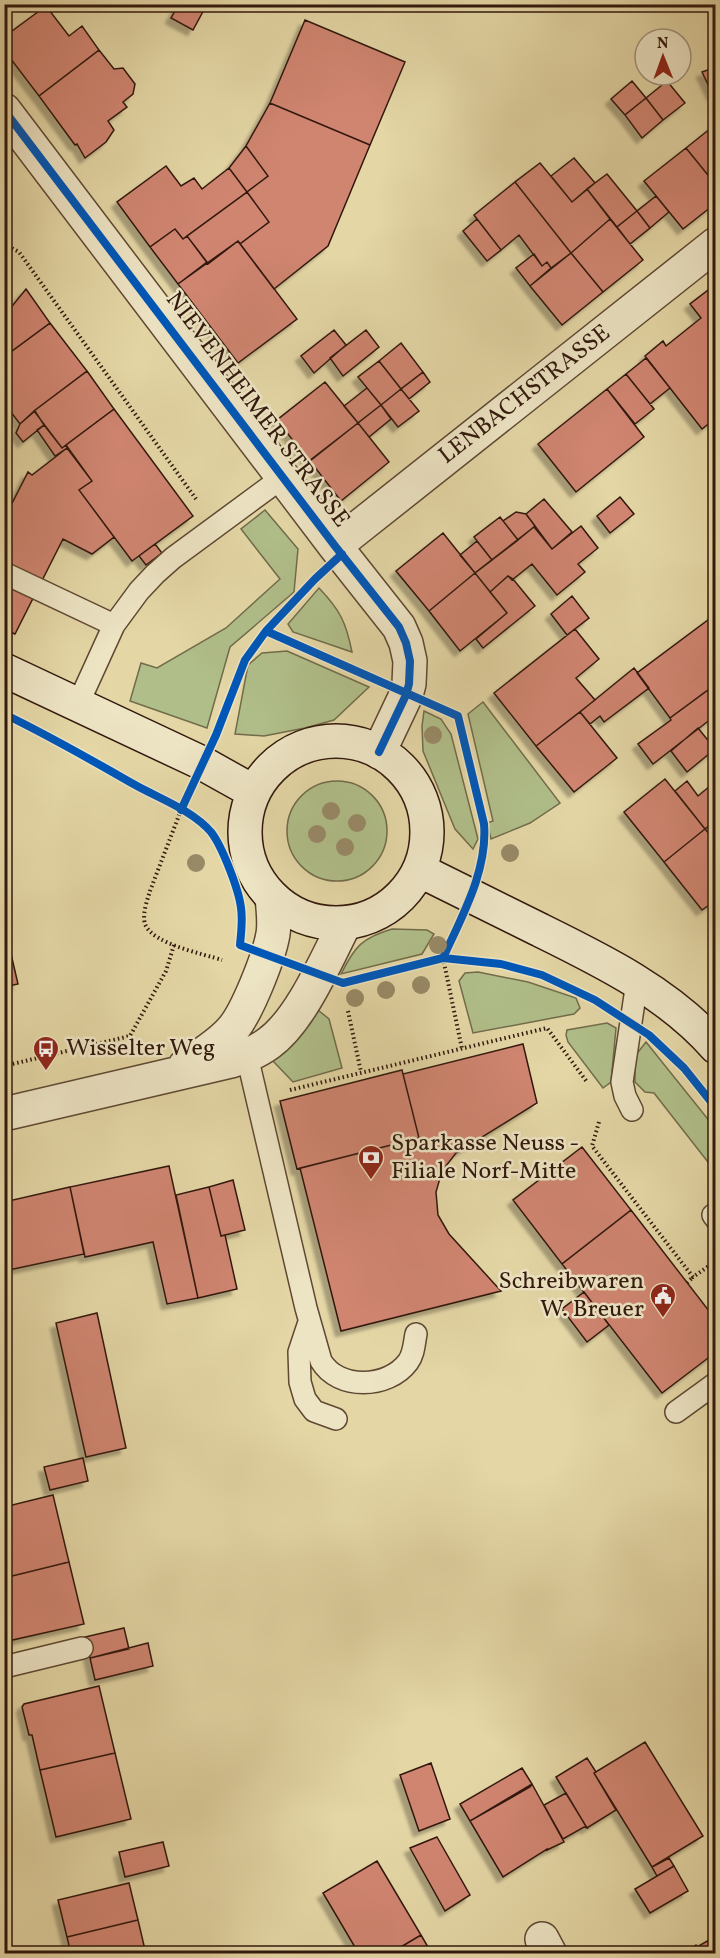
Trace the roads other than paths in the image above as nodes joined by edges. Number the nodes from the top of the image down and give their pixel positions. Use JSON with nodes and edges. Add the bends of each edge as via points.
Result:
{"nodes":[{"id":1,"x":4,"y":110,"type":"edge"},
{"id":2,"x":716,"y":244,"type":"edge"},
{"id":3,"x":283,"y":477,"type":"junction"},
{"id":4,"x":335,"y":546,"type":"junction"},
{"id":5,"x":4,"y":573,"type":"edge"},
{"id":6,"x":114,"y":625,"type":"junction"},
{"id":7,"x":4,"y":670,"type":"edge"},
{"id":8,"x":78,"y":704,"type":"junction"},
{"id":9,"x":380,"y":752,"type":"junction"},
{"id":10,"x":254,"y":792,"type":"junction"},
{"id":11,"x":419,"y":870,"type":"junction"},
{"id":12,"x":272,"y":897,"type":"junction"},
{"id":13,"x":345,"y":923,"type":"junction"},
{"id":14,"x":637,"y":982,"type":"junction"},
{"id":15,"x":716,"y":1047,"type":"edge"},
{"id":16,"x":247,"y":1056,"type":"junction"},
{"id":17,"x":171,"y":1076,"type":"junction"},
{"id":18,"x":632,"y":1110,"type":"dead end"},
{"id":19,"x":4,"y":1114,"type":"edge"},
{"id":20,"x":309,"y":1322,"type":"junction"},
{"id":21,"x":416,"y":1334,"type":"dead end"},
{"id":22,"x":716,"y":1383,"type":"edge"},
{"id":23,"x":676,"y":1412,"type":"dead end"},
{"id":24,"x":336,"y":1419,"type":"dead end"},
{"id":25,"x":82,"y":1648,"type":"dead end"},
{"id":26,"x":4,"y":1667,"type":"edge"}],
"edges":[{"from":1,"to":3,"type":"street","name":"NIEVENHEIMER STRASSE"},
{"from":2,"to":4,"type":"street","name":"LENBACHSTRASSE"},
{"from":3,"to":4,"type":"street","name":"NIEVENHEIMER STRASSE"},
{"from":3,"to":6,"type":"lane","via":[[155,574]]},
{"from":4,"to":9,"type":"street","name":"NIEVENHEIMER STRASSE","via":[[395,621],[408,652],[406,694]]},
{"from":5,"to":6,"type":"lane"},
{"from":6,"to":8,"type":"lane"},
{"from":7,"to":8,"type":"street"},
{"from":8,"to":10,"type":"street"},
{"from":9,"to":10,"type":"street","via":[[344,741],[308,745],[277,763]]},
{"from":9,"to":11,"type":"street","via":[[406,773],[423,803],[428,837]]},
{"from":10,"to":12,"type":"street","via":[[246,819],[246,847],[255,874]]},
{"from":11,"to":13,"type":"street","via":[[389,906]]},
{"from":11,"to":14,"type":"street"},
{"from":12,"to":13,"type":"street","via":[[305,918]]},
{"from":12,"to":17,"type":"street","via":[[273,934],[241,1017],[219,1043]]},
{"from":13,"to":16,"type":"street","via":[[291,1020],[269,1044]]},
{"from":14,"to":15,"type":"street","via":[[705,1034]]},
{"from":14,"to":18,"type":"lane","via":[[622,1082]]},
{"from":16,"to":17,"type":"street"},
{"from":16,"to":20,"type":"lane"},
{"from":17,"to":19,"type":"street"},
{"from":20,"to":21,"type":"lane","via":[[325,1368],[339,1379],[351,1382],[379,1380],[399,1371],[412,1355]]},
{"from":20,"to":24,"type":"lane","via":[[299,1352],[300,1382],[314,1411]]},
{"from":22,"to":23,"type":"lane"},
{"from":25,"to":26,"type":"lane"}]}
